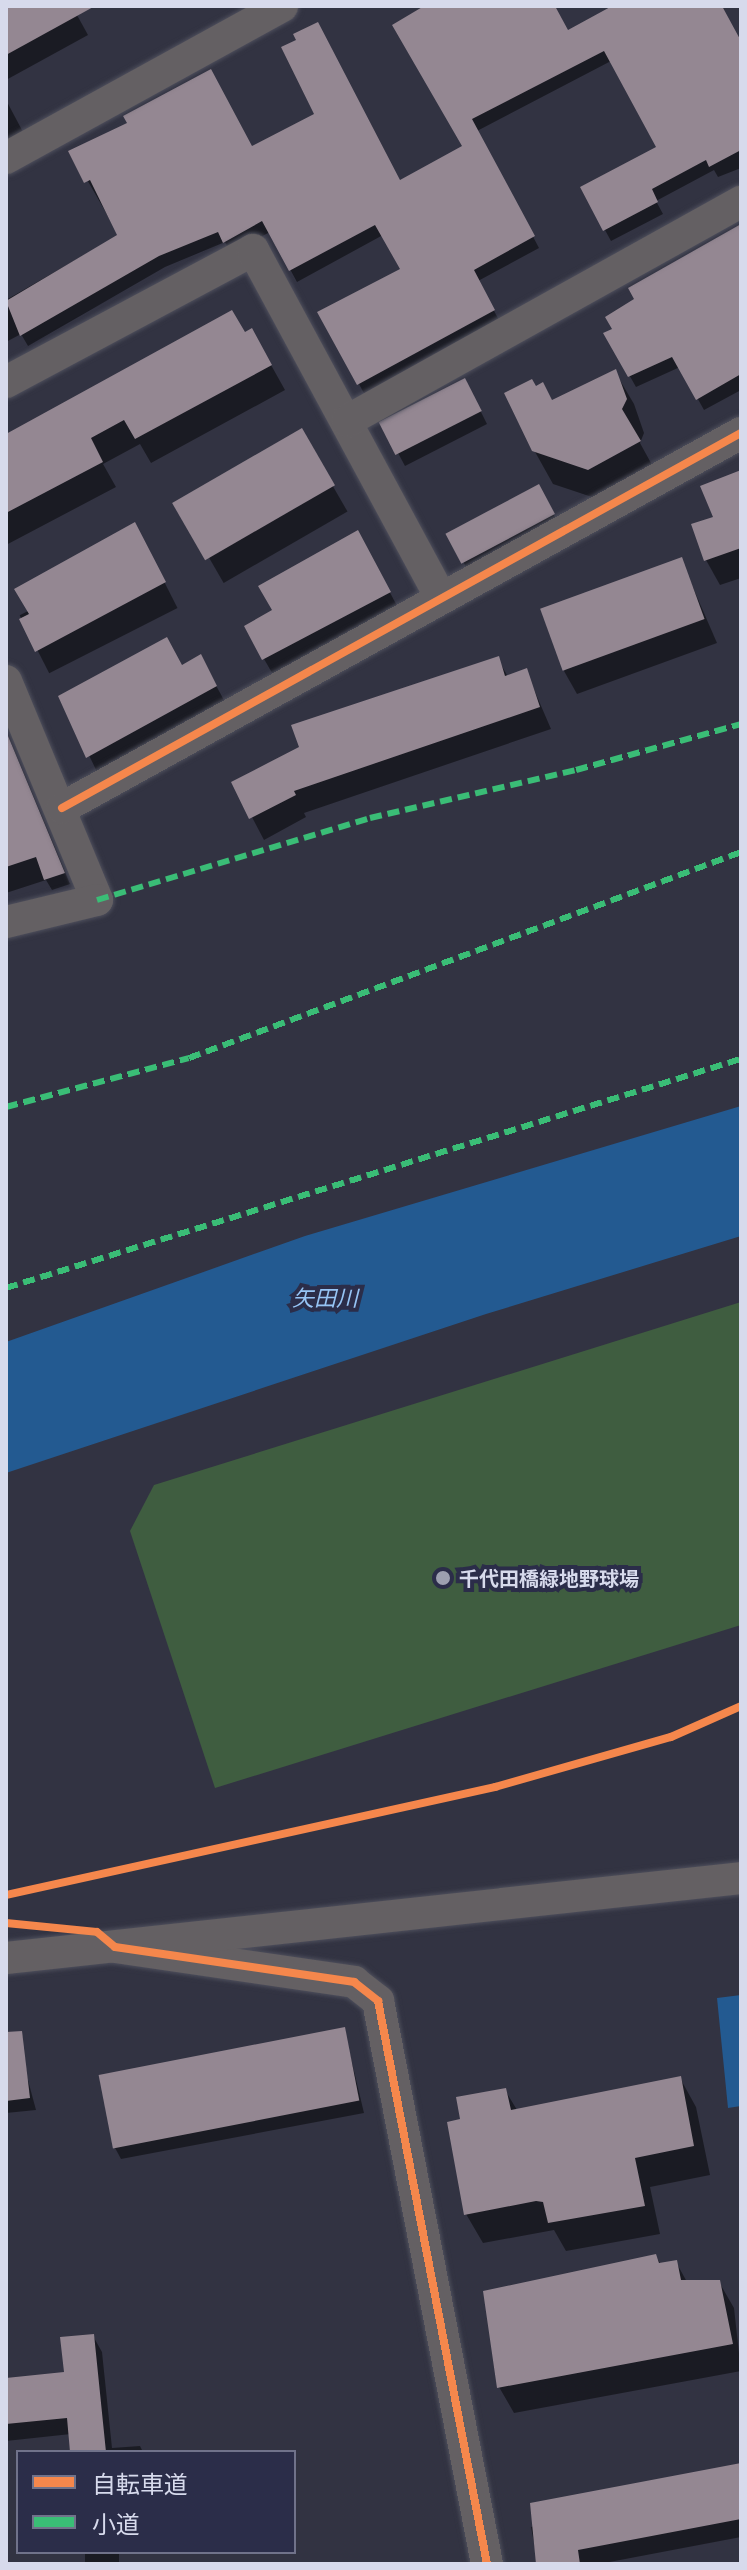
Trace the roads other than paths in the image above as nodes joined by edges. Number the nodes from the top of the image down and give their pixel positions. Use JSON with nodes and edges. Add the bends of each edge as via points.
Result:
{"nodes":[{"id":1,"x":282,"y":6,"type":"edge"},
{"id":2,"x":6,"y":158,"type":"edge"},
{"id":3,"x":741,"y":202,"type":"edge"},
{"id":4,"x":6,"y":382,"type":"edge"},
{"id":5,"x":347,"y":421,"type":"junction"},
{"id":6,"x":741,"y":433,"type":"edge"},
{"id":7,"x":441,"y":597,"type":"junction"},
{"id":8,"x":6,"y":681,"type":"edge"},
{"id":9,"x":62,"y":808,"type":"junction"},
{"id":10,"x":6,"y":922,"type":"edge"},
{"id":11,"x":741,"y":1856,"type":"edge"},
{"id":12,"x":741,"y":1878,"type":"edge"},
{"id":13,"x":616,"y":1895,"type":"junction"},
{"id":14,"x":115,"y":1947,"type":"junction"},
{"id":15,"x":6,"y":1958,"type":"edge"},
{"id":16,"x":487,"y":2564,"type":"edge"}],
"edges":[{"from":1,"to":2,"type":"street"},
{"from":3,"to":5,"type":"street"},
{"from":4,"to":5,"type":"street","via":[[253,250]]},
{"from":5,"to":7,"type":"street"},
{"from":6,"to":7,"type":"street"},
{"from":7,"to":9,"type":"street"},
{"from":8,"to":9,"type":"street"},
{"from":9,"to":10,"type":"street","via":[[97,900]]},
{"from":11,"to":13,"type":"street"},
{"from":12,"to":13,"type":"street"},
{"from":13,"to":14,"type":"street"},
{"from":14,"to":15,"type":"street"},
{"from":14,"to":16,"type":"street","via":[[354,1982],[378,2001]]}]}
